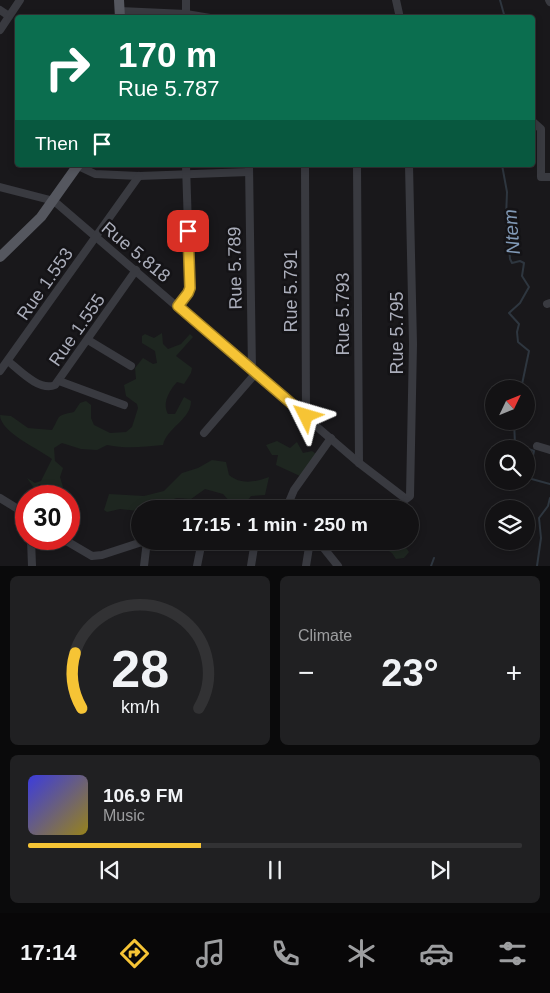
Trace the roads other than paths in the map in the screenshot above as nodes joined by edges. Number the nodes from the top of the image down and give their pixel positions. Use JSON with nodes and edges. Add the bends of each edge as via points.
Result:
{"nodes":[{"id":1,"x":20,"y":0,"type":"edge"},
{"id":2,"x":119,"y":0,"type":"edge"},
{"id":3,"x":186,"y":0,"type":"edge"},
{"id":4,"x":396,"y":0,"type":"edge"},
{"id":5,"x":0,"y":10,"type":"edge"},
{"id":6,"x":120,"y":14,"type":"edge"},
{"id":7,"x":153,"y":15,"type":"edge"},
{"id":8,"x":186,"y":15,"type":"edge"},
{"id":9,"x":399,"y":15,"type":"edge"},
{"id":10,"x":9,"y":16,"type":"junction"},
{"id":11,"x":0,"y":30,"type":"edge"},
{"id":12,"x":535,"y":124,"type":"edge"},
{"id":13,"x":77,"y":167,"type":"edge"},
{"id":14,"x":82,"y":167,"type":"edge"},
{"id":15,"x":186,"y":167,"type":"edge"},
{"id":16,"x":305,"y":167,"type":"edge"},
{"id":17,"x":357,"y":167,"type":"edge"},
{"id":18,"x":409,"y":167,"type":"edge"},
{"id":19,"x":249,"y":169,"type":"edge"},
{"id":20,"x":186,"y":174,"type":"junction"},
{"id":21,"x":139,"y":176,"type":"junction"},
{"id":22,"x":550,"y":176,"type":"edge"},
{"id":23,"x":0,"y":187,"type":"edge"},
{"id":24,"x":54,"y":201,"type":"junction"},
{"id":25,"x":96,"y":238,"type":"junction"},
{"id":26,"x":0,"y":257,"type":"edge"},
{"id":27,"x":136,"y":270,"type":"junction"},
{"id":28,"x":178,"y":306,"type":"junction"},
{"id":29,"x":88,"y":340,"type":"junction"},
{"id":30,"x":8,"y":361,"type":"junction"},
{"id":31,"x":131,"y":366,"type":"dead end"},
{"id":32,"x":0,"y":370,"type":"edge"},
{"id":33,"x":253,"y":372,"type":"junction"},
{"id":34,"x":59,"y":381,"type":"junction"},
{"id":35,"x":124,"y":405,"type":"dead end"},
{"id":36,"x":306,"y":416,"type":"junction"},
{"id":37,"x":204,"y":433,"type":"dead end"},
{"id":38,"x":331,"y":438,"type":"junction"},
{"id":39,"x":537,"y":446,"type":"dead end"},
{"id":40,"x":550,"y":450,"type":"edge"},
{"id":41,"x":359,"y":463,"type":"junction"},
{"id":42,"x":0,"y":498,"type":"edge"},
{"id":43,"x":406,"y":499,"type":"joint"},
{"id":44,"x":290,"y":500,"type":"edge"},
{"id":45,"x":15,"y":507,"type":"edge"},
{"id":46,"x":131,"y":546,"type":"edge"},
{"id":47,"x":80,"y":549,"type":"edge"},
{"id":48,"x":31,"y":550,"type":"edge"},
{"id":49,"x":145,"y":550,"type":"edge"},
{"id":50,"x":200,"y":550,"type":"edge"},
{"id":51,"x":254,"y":550,"type":"edge"},
{"id":52,"x":309,"y":550,"type":"edge"},
{"id":53,"x":325,"y":550,"type":"edge"},
{"id":54,"x":92,"y":556,"type":"junction"},
{"id":55,"x":32,"y":566,"type":"edge"},
{"id":56,"x":91,"y":566,"type":"edge"},
{"id":57,"x":144,"y":566,"type":"edge"},
{"id":58,"x":197,"y":566,"type":"edge"},
{"id":59,"x":252,"y":566,"type":"edge"},
{"id":60,"x":306,"y":566,"type":"edge"},
{"id":61,"x":338,"y":566,"type":"edge"}],
"edges":[{"from":1,"to":10,"type":"street"},
{"from":2,"to":6,"type":"main road"},
{"from":3,"to":8,"type":"street"},
{"from":4,"to":9,"type":"street"},
{"from":5,"to":10,"type":"street"},
{"from":6,"to":7,"type":"street"},
{"from":10,"to":11,"type":"street"},
{"from":12,"to":22,"type":"street","via":[[541,129],[541,177]]},
{"from":13,"to":24,"type":"main road"},
{"from":14,"to":21,"type":"street","via":[[95,174]]},
{"from":15,"to":20,"type":"street"},
{"from":16,"to":36,"type":"street","name":"Rue 5.791"},
{"from":17,"to":41,"type":"street","name":"Rue 5.793"},
{"from":18,"to":43,"type":"street","name":"Rue 5.795","via":[[413,344],[410,496]]},
{"from":19,"to":20,"type":"street"},
{"from":19,"to":33,"type":"street","name":"Rue 5.789"},
{"from":20,"to":21,"type":"street"},
{"from":20,"to":28,"type":"street","via":[[190,288]]},
{"from":21,"to":25,"type":"street","name":"Rue 1.553"},
{"from":23,"to":24,"type":"street"},
{"from":24,"to":25,"type":"street","name":"Rue 5.818"},
{"from":24,"to":26,"type":"main road"},
{"from":25,"to":27,"type":"street","name":"Rue 5.818"},
{"from":25,"to":30,"type":"street","name":"Rue 1.553"},
{"from":27,"to":28,"type":"street","name":"Rue 5.818"},
{"from":27,"to":29,"type":"street","name":"Rue 1.555"},
{"from":28,"to":33,"type":"street","name":"Rue 5.818"},
{"from":29,"to":31,"type":"street"},
{"from":29,"to":34,"type":"street","name":"Rue 1.555"},
{"from":30,"to":32,"type":"street","name":"Rue 1.553"},
{"from":30,"to":34,"type":"street","name":"Rue 1.555","via":[[38,383],[51,386]]},
{"from":33,"to":36,"type":"street","name":"Rue 5.818"},
{"from":33,"to":37,"type":"street"},
{"from":34,"to":35,"type":"street"},
{"from":36,"to":38,"type":"street","name":"Rue 5.818"},
{"from":38,"to":41,"type":"street","name":"Rue 5.818"},
{"from":38,"to":44,"type":"street"},
{"from":39,"to":40,"type":"street"},
{"from":41,"to":43,"type":"street","name":"Rue 5.818"},
{"from":42,"to":45,"type":"street"},
{"from":46,"to":54,"type":"street"},
{"from":47,"to":54,"type":"street"},
{"from":48,"to":55,"type":"street"},
{"from":49,"to":57,"type":"street"},
{"from":50,"to":58,"type":"street"},
{"from":51,"to":59,"type":"street"},
{"from":52,"to":60,"type":"street"},
{"from":53,"to":61,"type":"street"},
{"from":54,"to":56,"type":"street"}]}
